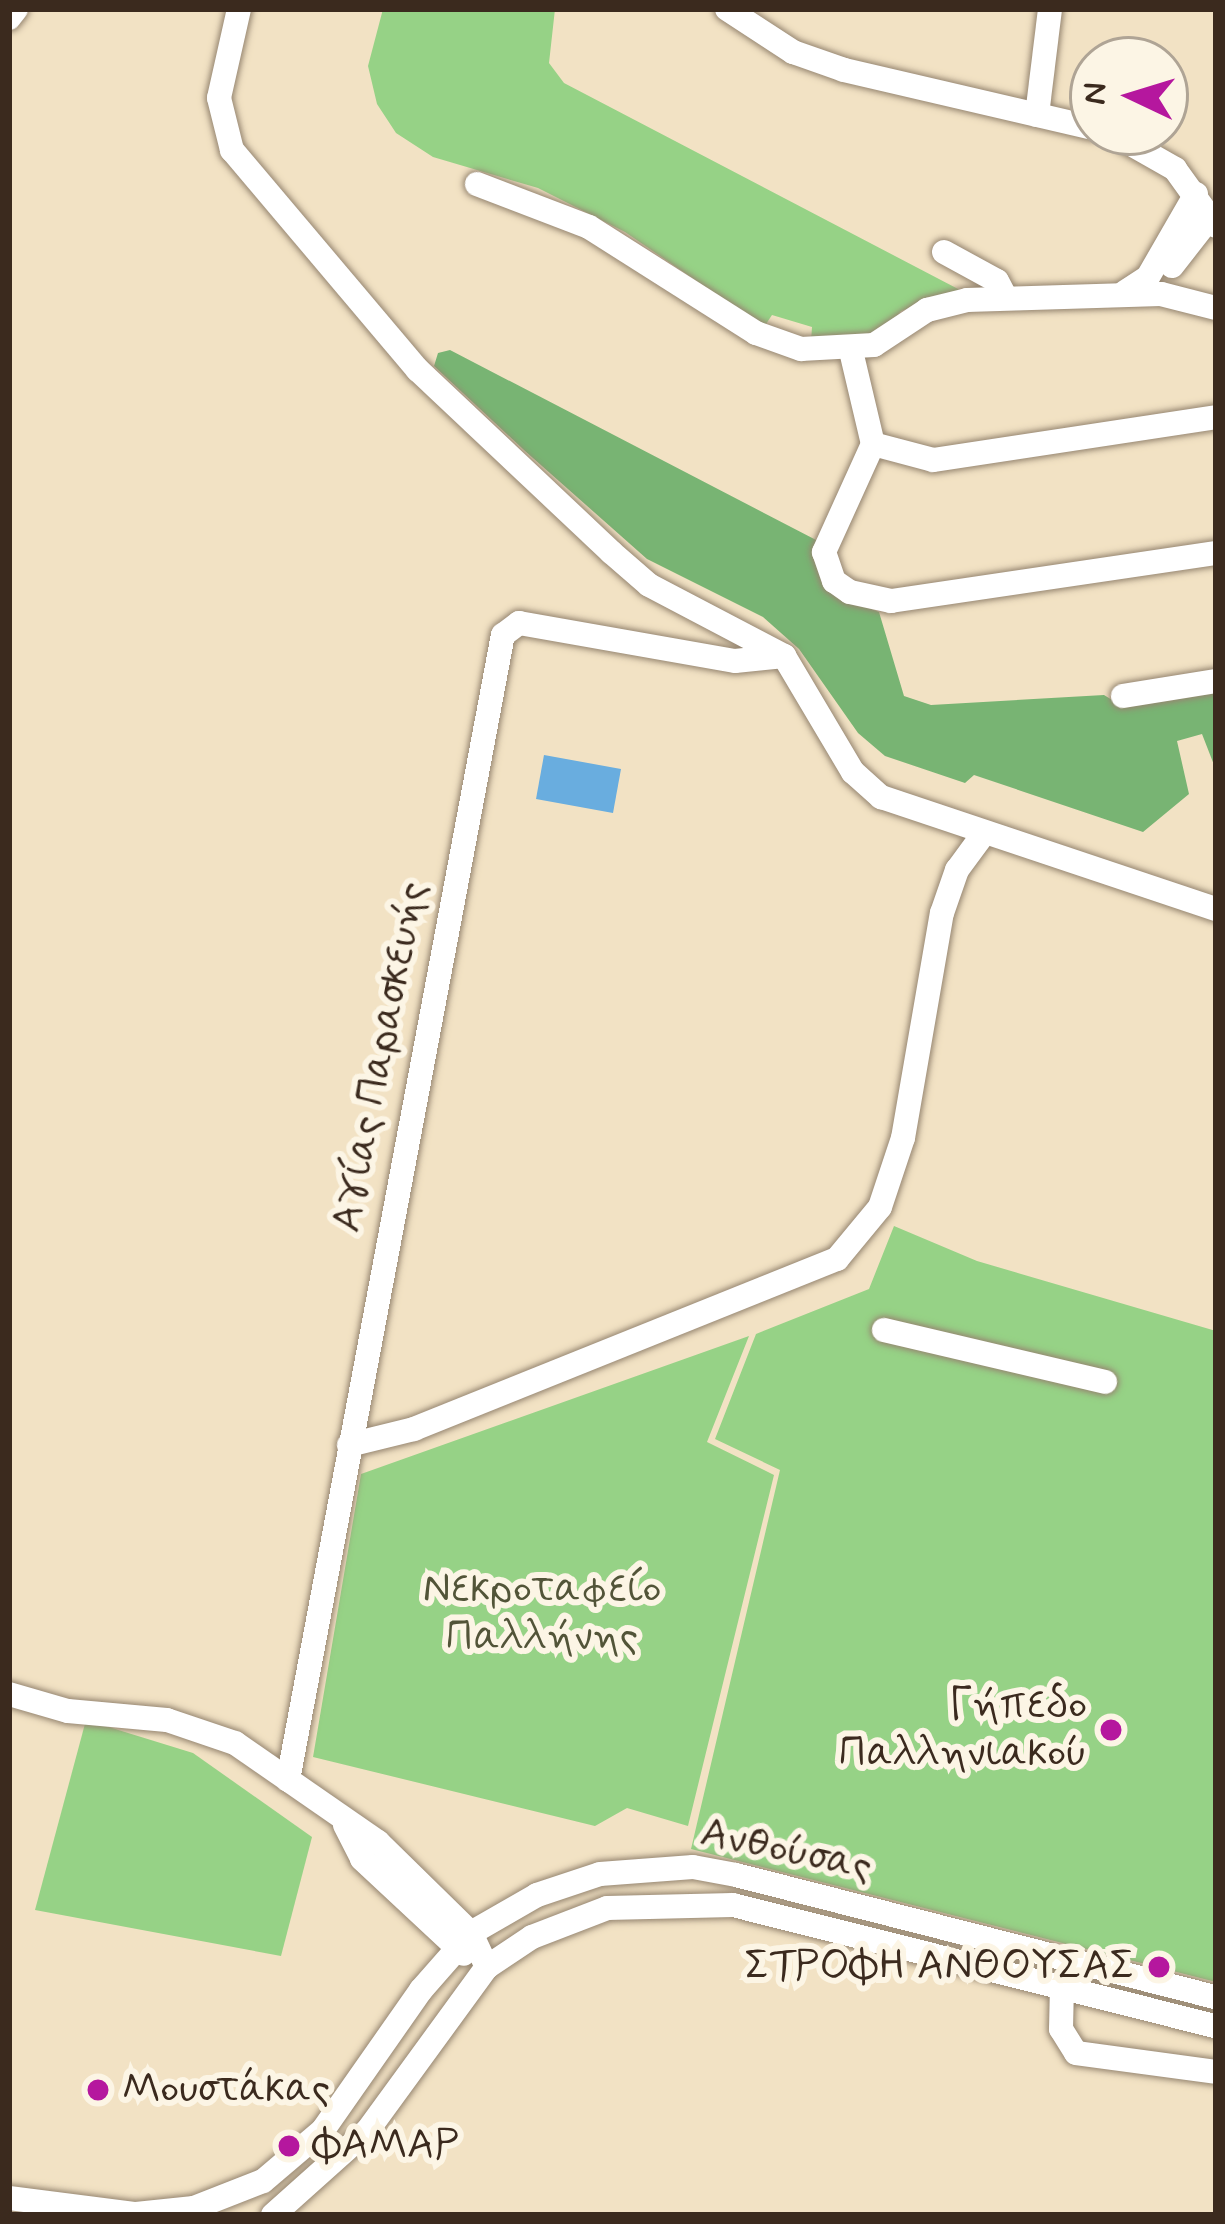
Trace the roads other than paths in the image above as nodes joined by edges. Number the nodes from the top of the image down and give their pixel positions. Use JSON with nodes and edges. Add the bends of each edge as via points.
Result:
{"nodes":[{"id":1,"x":16,"y":9,"type":"edge"},
{"id":2,"x":239,"y":9,"type":"edge"},
{"id":3,"x":727,"y":9,"type":"edge"},
{"id":4,"x":1050,"y":9,"type":"edge"},
{"id":5,"x":9,"y":18,"type":"edge"},
{"id":6,"x":1037,"y":115,"type":"junction"},
{"id":7,"x":1069,"y":122,"type":"edge"},
{"id":8,"x":1158,"y":156,"type":"edge"},
{"id":9,"x":477,"y":184,"type":"dead end"},
{"id":10,"x":1196,"y":194,"type":"junction"},
{"id":11,"x":1213,"y":221,"type":"edge"},
{"id":12,"x":944,"y":252,"type":"dead end"},
{"id":13,"x":1122,"y":293,"type":"junction"},
{"id":14,"x":1161,"y":294,"type":"junction"},
{"id":15,"x":1006,"y":298,"type":"junction"},
{"id":16,"x":1216,"y":308,"type":"edge"},
{"id":17,"x":851,"y":351,"type":"junction"},
{"id":18,"x":1216,"y":417,"type":"edge"},
{"id":19,"x":873,"y":444,"type":"junction"},
{"id":20,"x":1216,"y":554,"type":"edge"},
{"id":21,"x":784,"y":656,"type":"junction"},
{"id":22,"x":1216,"y":681,"type":"edge"},
{"id":23,"x":1123,"y":696,"type":"dead end"},
{"id":24,"x":982,"y":836,"type":"junction"},
{"id":25,"x":1216,"y":909,"type":"edge"},
{"id":26,"x":884,"y":1330,"type":"dead end"},
{"id":27,"x":1106,"y":1382,"type":"dead end"},
{"id":28,"x":349,"y":1445,"type":"junction"},
{"id":29,"x":9,"y":1694,"type":"edge"},
{"id":30,"x":288,"y":1780,"type":"junction"},
{"id":31,"x":463,"y":1941,"type":"junction"},
{"id":32,"x":487,"y":1967,"type":"junction"},
{"id":33,"x":1062,"y":1984,"type":"junction"},
{"id":34,"x":1216,"y":1996,"type":"edge"},
{"id":35,"x":1216,"y":2026,"type":"edge"},
{"id":36,"x":1216,"y":2072,"type":"edge"},
{"id":37,"x":247,"y":2189,"type":"junction"},
{"id":38,"x":9,"y":2198,"type":"edge"},
{"id":39,"x":262,"y":2215,"type":"edge"},
{"id":40,"x":273,"y":2215,"type":"edge"}],
"edges":[{"from":1,"to":5,"type":"street"},
{"from":2,"to":21,"type":"street","via":[[219,110],[244,168],[418,370],[610,552],[649,585]]},
{"from":3,"to":6,"type":"street","via":[[810,58]]},
{"from":4,"to":6,"type":"street"},
{"from":6,"to":7,"type":"street"},
{"from":8,"to":10,"type":"street"},
{"from":9,"to":17,"type":"street","via":[[607,236],[774,342]]},
{"from":10,"to":11,"type":"street"},
{"from":10,"to":13,"type":"street","via":[[1148,278]]},
{"from":11,"to":14,"type":"street","via":[[1176,257]]},
{"from":12,"to":15,"type":"street","via":[[997,281]]},
{"from":13,"to":14,"type":"street"},
{"from":13,"to":15,"type":"street"},
{"from":14,"to":16,"type":"street"},
{"from":15,"to":17,"type":"street","via":[[937,305]]},
{"from":17,"to":19,"type":"street"},
{"from":18,"to":19,"type":"street","via":[[933,460]]},
{"from":19,"to":20,"type":"street","via":[[824,552],[834,581],[871,600]]},
{"from":21,"to":24,"type":"street","via":[[864,784]]},
{"from":21,"to":28,"type":"street","name":"Αγίας Παρασκευής","via":[[734,661],[519,623],[503,635]]},
{"from":22,"to":23,"type":"street"},
{"from":24,"to":25,"type":"street"},
{"from":24,"to":28,"type":"street","via":[[956,870],[942,913],[903,1138],[880,1207],[838,1259],[414,1429]]},
{"from":26,"to":27,"type":"street"},
{"from":28,"to":30,"type":"street","name":"Αγίας Παρασκευής"},
{"from":29,"to":30,"type":"street","via":[[68,1711],[189,1726],[235,1743]]},
{"from":30,"to":31,"type":"street","via":[[345,1826],[362,1859]]},
{"from":31,"to":32,"type":"street"},
{"from":31,"to":34,"type":"street","name":"Ανθούσας","via":[[568,1883],[693,1867]]},
{"from":31,"to":37,"type":"street","name":"Ανθούσας","via":[[323,2130]]},
{"from":32,"to":33,"type":"street","name":"Ανθούσας","via":[[581,1915],[699,1901]]},
{"from":32,"to":40,"type":"street","name":"Ανθούσας","via":[[368,2130]]},
{"from":33,"to":35,"type":"street","name":"Ανθούσας"},
{"from":33,"to":36,"type":"street","via":[[1061,2029],[1076,2053]]},
{"from":37,"to":38,"type":"street","name":"Ανθούσας","via":[[194,2208],[136,2214]]},
{"from":37,"to":39,"type":"street"}]}
